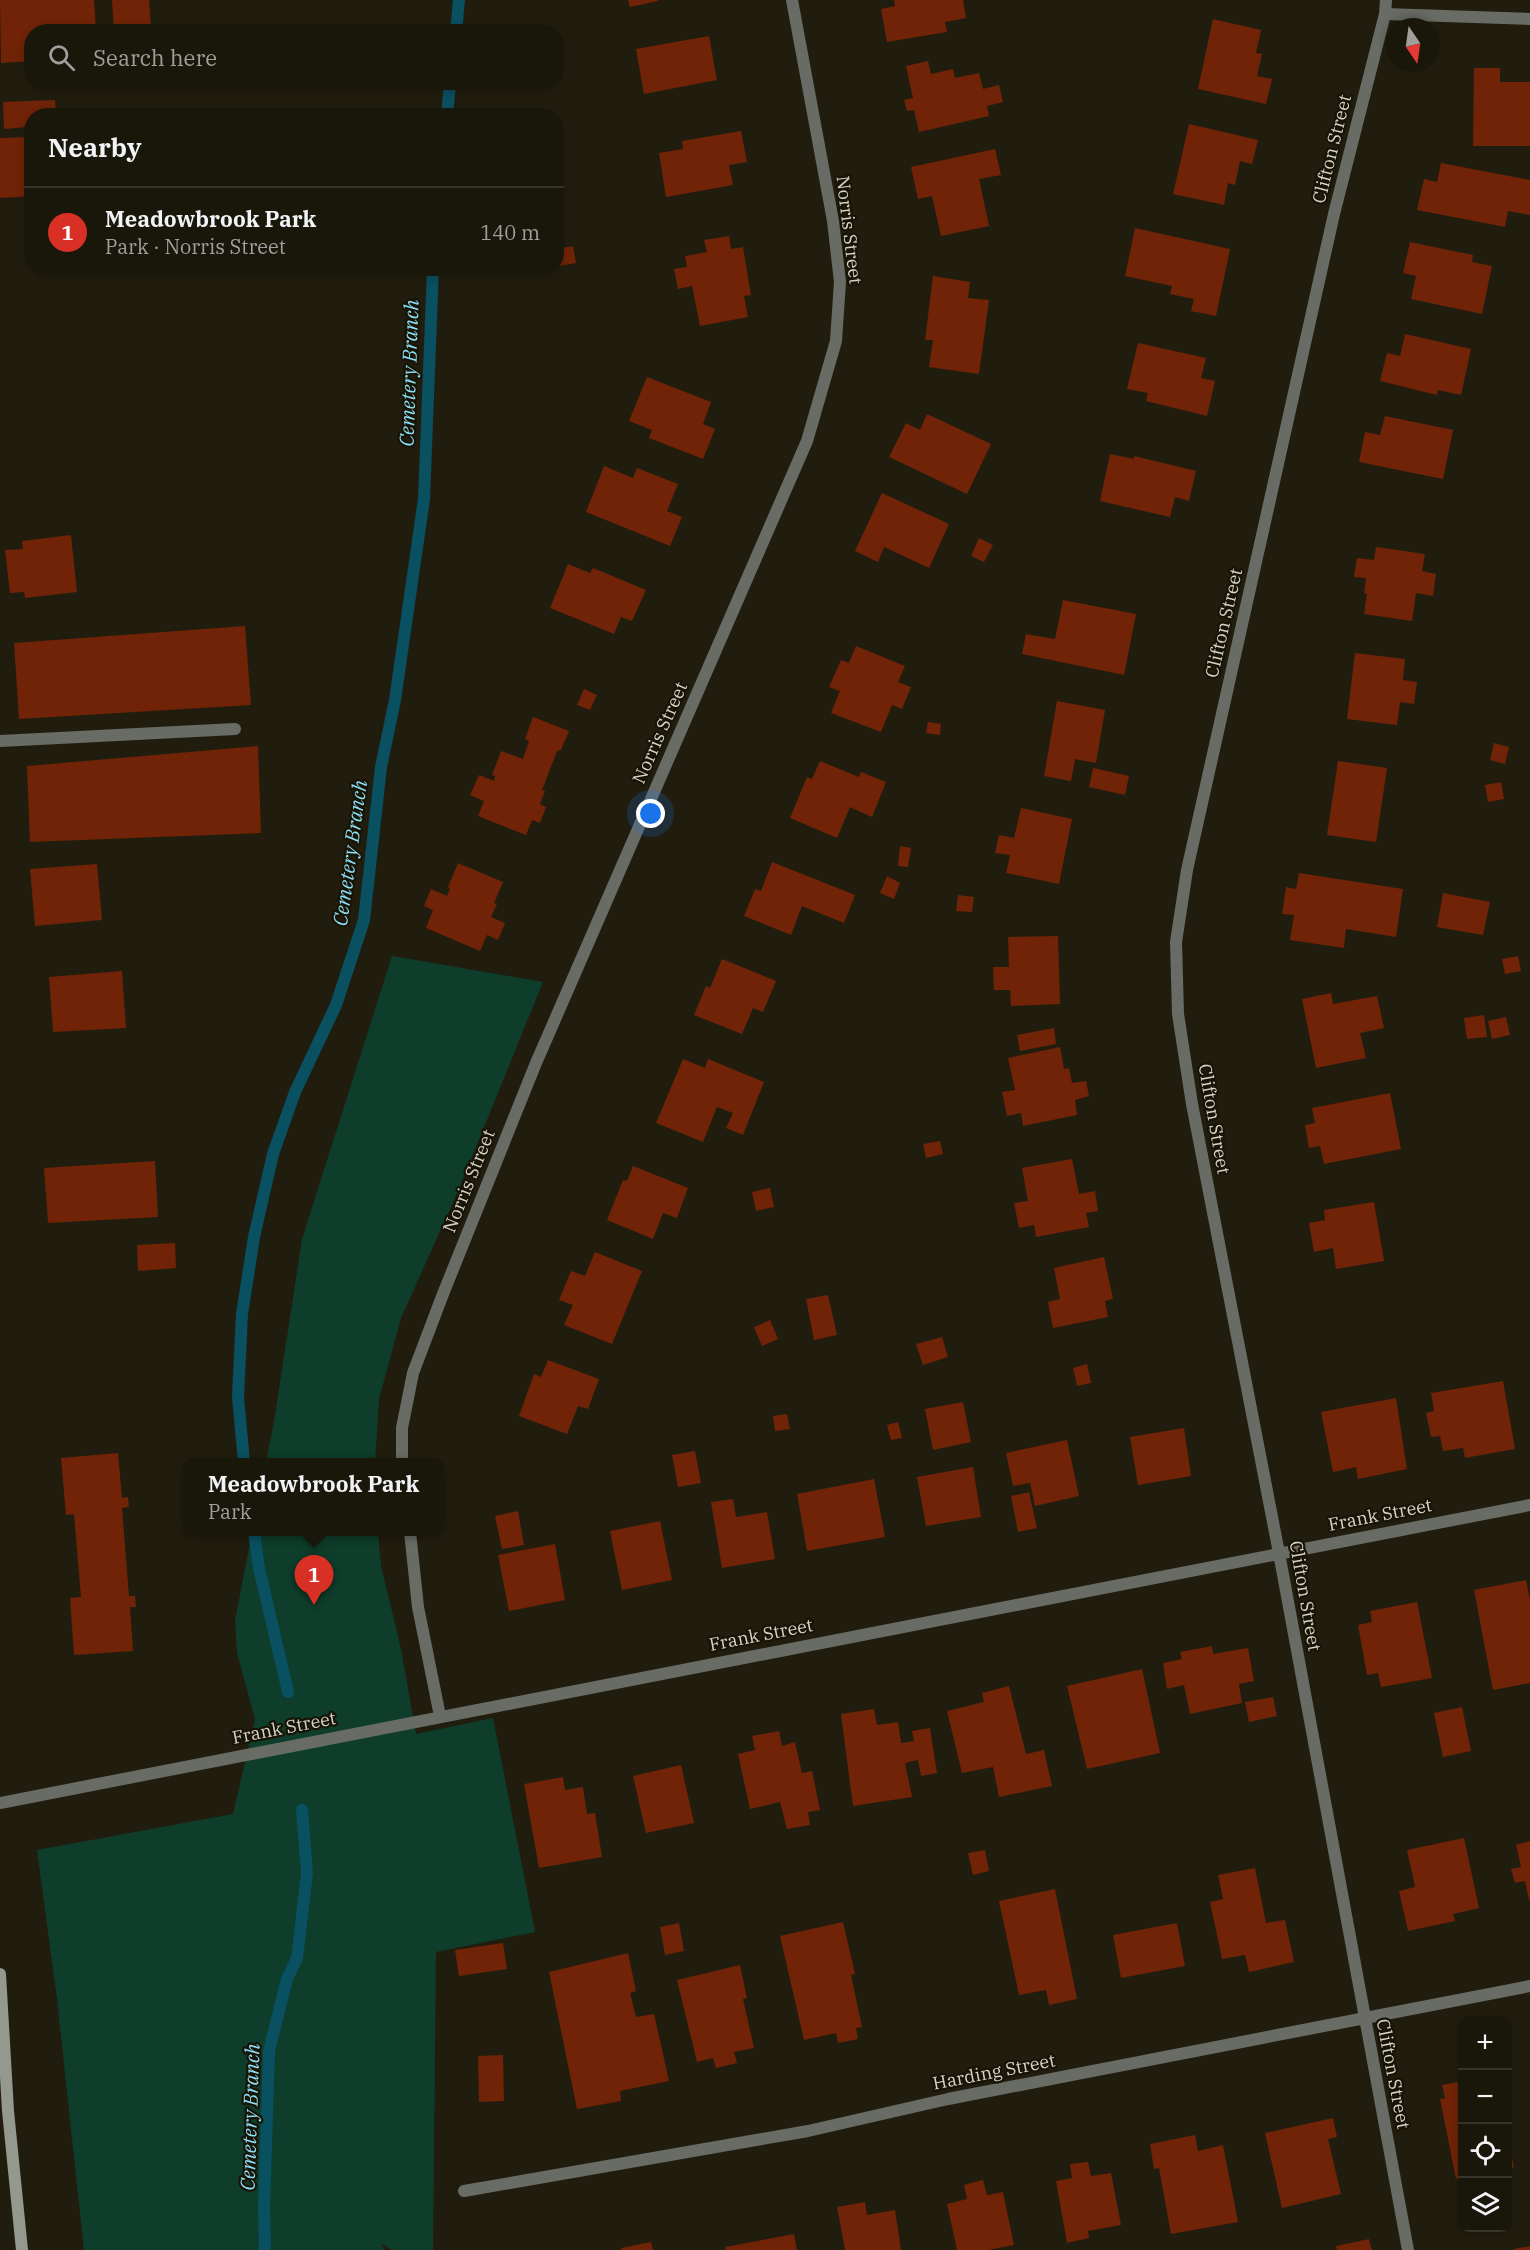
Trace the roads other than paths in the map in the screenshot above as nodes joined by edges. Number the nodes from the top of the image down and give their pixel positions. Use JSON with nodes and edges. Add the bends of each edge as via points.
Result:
{"nodes":[{"id":1,"x":792,"y":0,"type":"edge"},
{"id":2,"x":1386,"y":0,"type":"edge"},
{"id":3,"x":1385,"y":14,"type":"junction"},
{"id":4,"x":1530,"y":19,"type":"edge"},
{"id":5,"x":235,"y":729,"type":"dead end"},
{"id":6,"x":0,"y":741,"type":"edge"},
{"id":7,"x":402,"y":1458,"type":"edge"},
{"id":8,"x":1530,"y":1504,"type":"edge"},
{"id":9,"x":410,"y":1536,"type":"edge"},
{"id":10,"x":1279,"y":1553,"type":"junction"},
{"id":11,"x":440,"y":1716,"type":"junction"},
{"id":12,"x":0,"y":1803,"type":"edge"},
{"id":13,"x":0,"y":1974,"type":"edge"},
{"id":14,"x":1530,"y":1986,"type":"edge"},
{"id":15,"x":1364,"y":2018,"type":"junction"},
{"id":16,"x":464,"y":2192,"type":"dead end"},
{"id":17,"x":22,"y":2250,"type":"edge"},
{"id":18,"x":1408,"y":2250,"type":"edge"}],
"edges":[{"from":1,"to":7,"type":"street","name":"Norris Street","via":[[833,221],[840,282],[836,341],[807,441],[540,1052],[443,1294],[413,1373],[402,1428]]},
{"from":2,"to":3,"type":"street","name":"Clifton Street"},
{"from":3,"to":4,"type":"street"},
{"from":3,"to":10,"type":"street","name":"Clifton Street","via":[[1321,272],[1187,870],[1176,942],[1178,1014],[1192,1104]]},
{"from":5,"to":6,"type":"street"},
{"from":8,"to":10,"type":"street","name":"Frank Street"},
{"from":9,"to":11,"type":"street","via":[[418,1607]]},
{"from":10,"to":11,"type":"street","name":"Frank Street"},
{"from":10,"to":15,"type":"street","name":"Clifton Street"},
{"from":11,"to":12,"type":"street","name":"Frank Street"},
{"from":13,"to":17,"type":"street"},
{"from":14,"to":15,"type":"street","name":"Harding Street"},
{"from":15,"to":16,"type":"street","name":"Harding Street","via":[[959,2097],[808,2131]]},
{"from":15,"to":18,"type":"street","name":"Clifton Street"}]}
